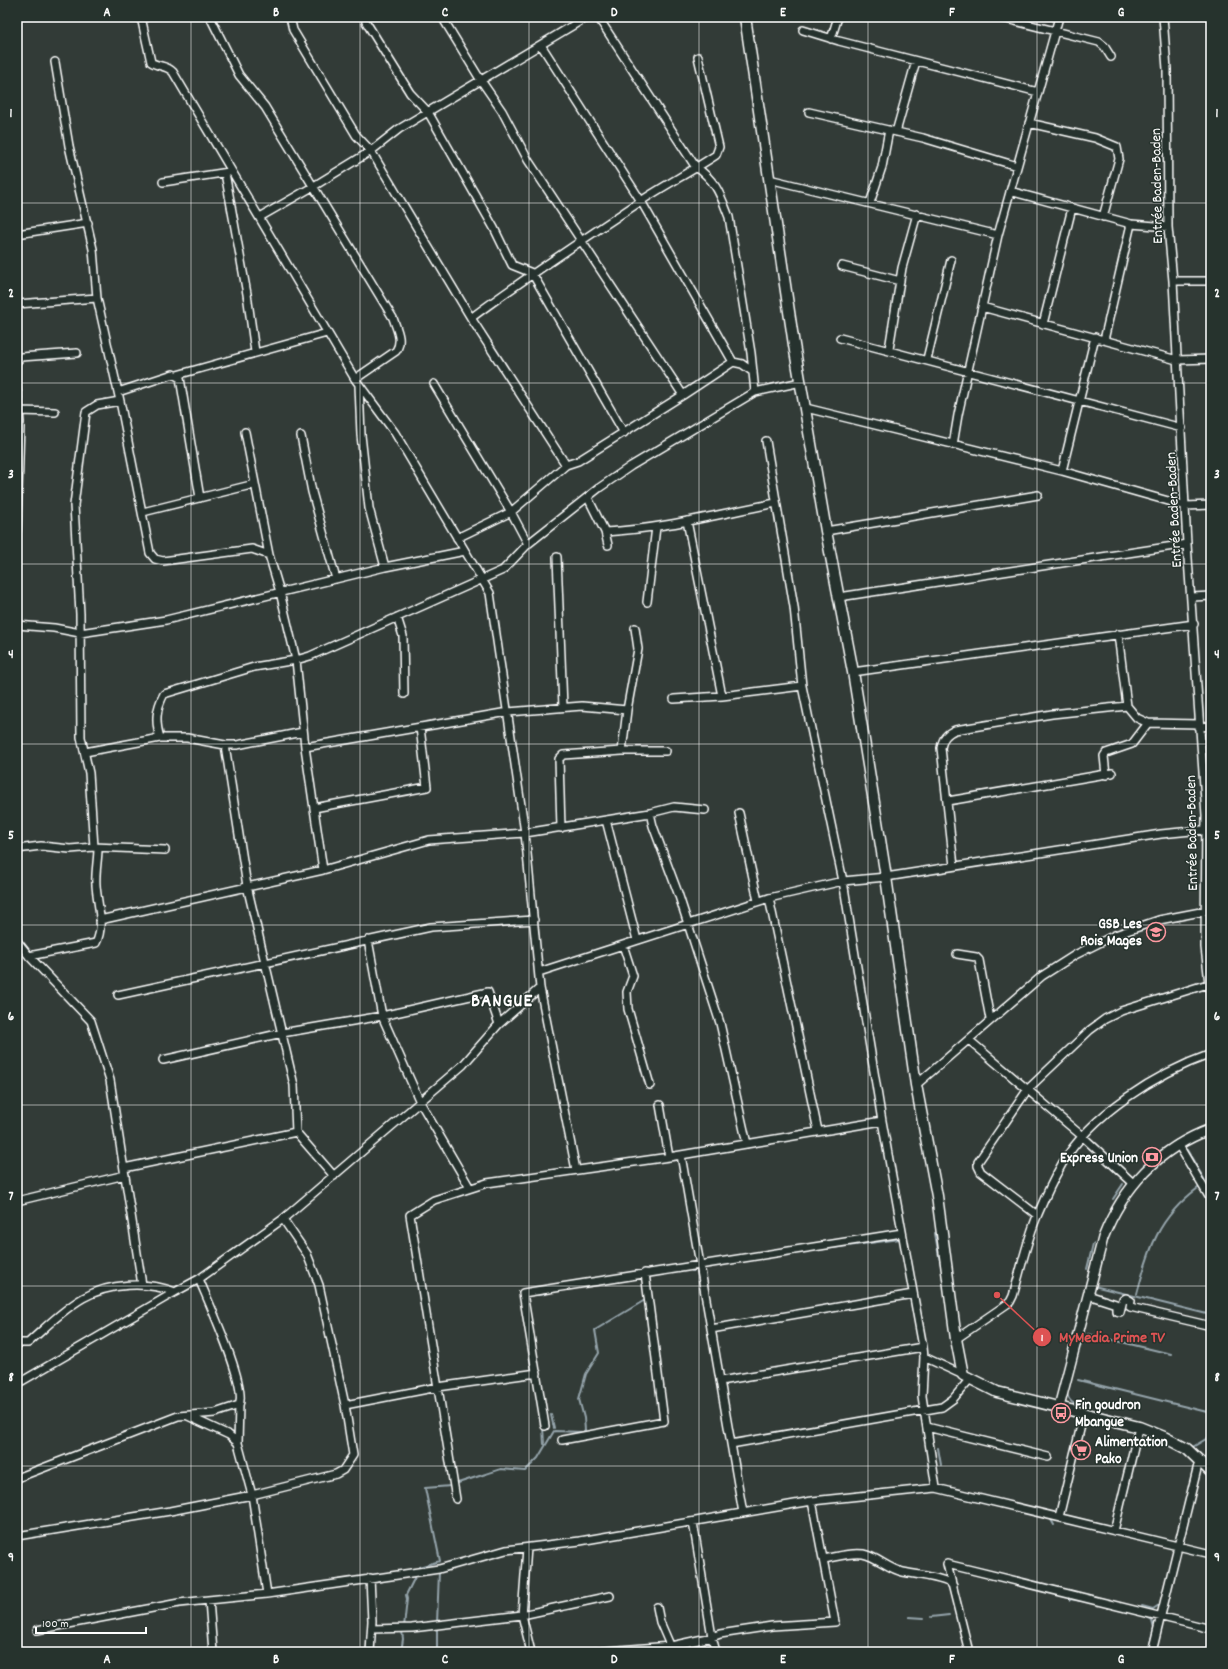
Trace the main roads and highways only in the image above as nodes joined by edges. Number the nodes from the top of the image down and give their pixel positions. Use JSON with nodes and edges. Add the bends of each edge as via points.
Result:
{"nodes":[{"id":1,"x":745,"y":17,"type":"edge"},
{"id":2,"x":1211,"y":1472,"type":"edge"}],
"edges":[{"from":1,"to":2,"type":"main road","via":[[801,382],[853,672],[886,876],[916,1085],[937,1196],[956,1339],[966,1377],[997,1392],[1139,1427],[1187,1449]]}]}
